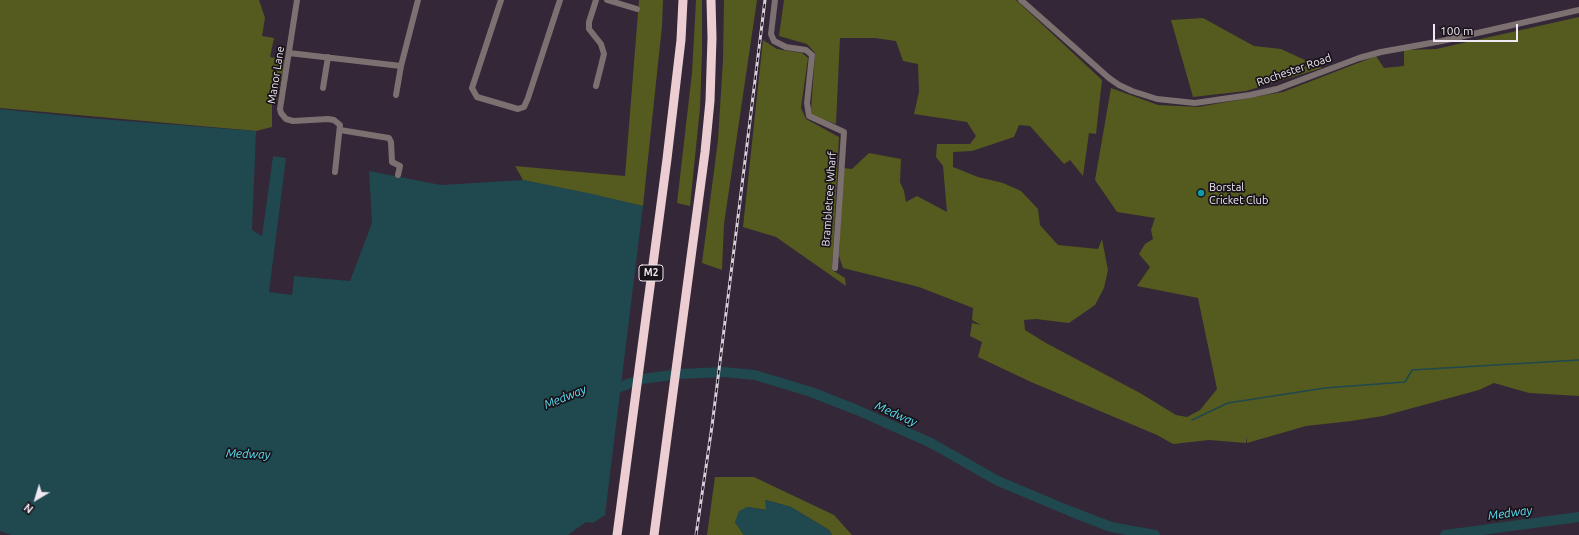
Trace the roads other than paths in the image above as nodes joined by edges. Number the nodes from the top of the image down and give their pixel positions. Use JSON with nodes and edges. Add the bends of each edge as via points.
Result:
{"nodes":[{"id":1,"x":297,"y":0,"type":"edge"},
{"id":2,"x":418,"y":0,"type":"edge"},
{"id":3,"x":501,"y":0,"type":"edge"},
{"id":4,"x":560,"y":0,"type":"edge"},
{"id":5,"x":596,"y":0,"type":"edge"},
{"id":6,"x":607,"y":0,"type":"edge"},
{"id":7,"x":683,"y":0,"type":"edge"},
{"id":8,"x":711,"y":0,"type":"edge"},
{"id":9,"x":775,"y":0,"type":"edge"},
{"id":10,"x":1021,"y":0,"type":"edge"},
{"id":11,"x":637,"y":9,"type":"dead end"},
{"id":12,"x":1579,"y":10,"type":"edge"},
{"id":13,"x":289,"y":53,"type":"junction"},
{"id":14,"x":328,"y":57,"type":"junction"},
{"id":15,"x":401,"y":66,"type":"junction"},
{"id":16,"x":596,"y":86,"type":"dead end"},
{"id":17,"x":323,"y":88,"type":"dead end"},
{"id":18,"x":396,"y":95,"type":"dead end"},
{"id":19,"x":340,"y":130,"type":"junction"},
{"id":20,"x":335,"y":172,"type":"dead end"},
{"id":21,"x":398,"y":175,"type":"dead end"},
{"id":22,"x":835,"y":268,"type":"dead end"},
{"id":23,"x":617,"y":535,"type":"edge"},
{"id":24,"x":654,"y":535,"type":"edge"}],
"edges":[{"from":1,"to":13,"type":"street","name":"Manor Lane"},
{"from":2,"to":15,"type":"street"},
{"from":3,"to":4,"type":"street","via":[[472,88],[477,97],[518,109],[524,107],[528,98]]},
{"from":5,"to":16,"type":"street","via":[[589,29],[601,44],[604,54]]},
{"from":6,"to":11,"type":"street"},
{"from":7,"to":23,"type":"highway","number":"M2","via":[[668,152]]},
{"from":8,"to":24,"type":"highway","via":[[710,101],[705,152]]},
{"from":9,"to":22,"type":"street","name":"Brambletree Wharf","via":[[771,34],[774,41],[786,47],[806,50],[812,55],[807,103],[809,116],[844,132]]},
{"from":10,"to":12,"type":"street","name":"Rochester Road","via":[[1119,85],[1157,99],[1195,103],[1277,89],[1381,52]]},
{"from":13,"to":14,"type":"street"},
{"from":13,"to":19,"type":"street","name":"Manor Lane","via":[[281,113],[286,119],[294,121],[334,120],[340,125]]},
{"from":14,"to":15,"type":"street"},
{"from":14,"to":17,"type":"street"},
{"from":15,"to":18,"type":"street"},
{"from":19,"to":20,"type":"street"},
{"from":19,"to":21,"type":"street","via":[[389,138],[392,162],[400,166]]}]}
